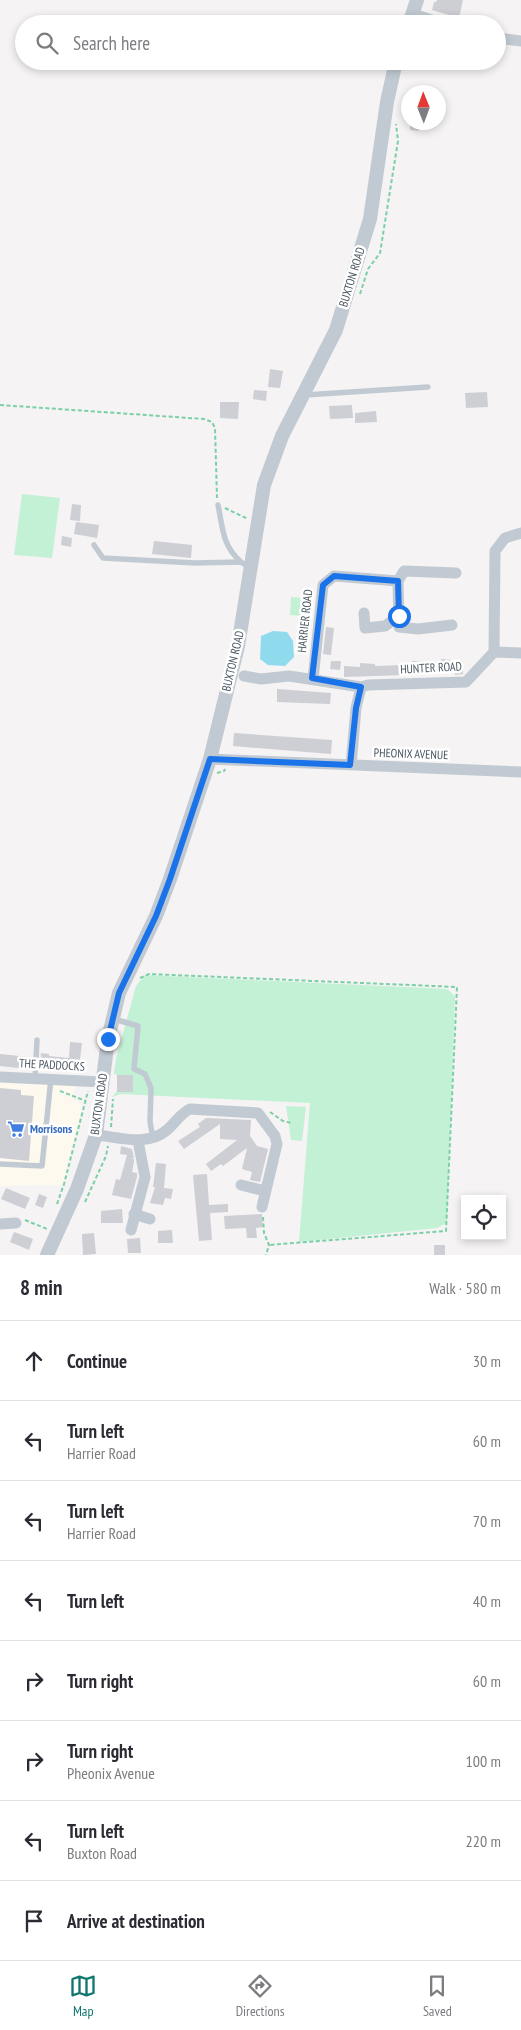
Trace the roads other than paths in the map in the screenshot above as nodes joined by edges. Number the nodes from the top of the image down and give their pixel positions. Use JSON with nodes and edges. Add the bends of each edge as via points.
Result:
{"nodes":[{"id":1,"x":417,"y":0,"type":"edge"},
{"id":2,"x":412,"y":15,"type":"edge"},
{"id":3,"x":506,"y":39,"type":"edge"},
{"id":4,"x":521,"y":41,"type":"edge"},
{"id":5,"x":394,"y":70,"type":"edge"},
{"id":6,"x":428,"y":387,"type":"dead end"},
{"id":7,"x":303,"y":395,"type":"junction"},
{"id":8,"x":218,"y":505,"type":"road end"},
{"id":9,"x":521,"y":533,"type":"edge"},
{"id":10,"x":94,"y":546,"type":"dead end"},
{"id":11,"x":246,"y":565,"type":"junction"},
{"id":12,"x":456,"y":573,"type":"dead end"},
{"id":13,"x":398,"y":581,"type":"junction"},
{"id":14,"x":364,"y":613,"type":"dead end"},
{"id":15,"x":399,"y":616,"type":"junction"},
{"id":16,"x":452,"y":625,"type":"dead end"},
{"id":17,"x":494,"y":652,"type":"junction"},
{"id":18,"x":521,"y":653,"type":"edge"},
{"id":19,"x":244,"y":676,"type":"dead end"},
{"id":20,"x":312,"y":678,"type":"junction"},
{"id":21,"x":361,"y":687,"type":"junction"},
{"id":22,"x":210,"y":759,"type":"junction"},
{"id":23,"x":350,"y":765,"type":"junction"},
{"id":24,"x":521,"y":772,"type":"edge"},
{"id":25,"x":112,"y":1018,"type":"junction"},
{"id":26,"x":37,"y":1040,"type":"dead end"},
{"id":27,"x":0,"y":1077,"type":"edge"},
{"id":28,"x":35,"y":1078,"type":"junction"},
{"id":29,"x":51,"y":1078,"type":"junction"},
{"id":30,"x":96,"y":1082,"type":"junction"},
{"id":31,"x":96,"y":1135,"type":"junction"},
{"id":32,"x":153,"y":1138,"type":"junction"},
{"id":33,"x":138,"y":1141,"type":"junction"},
{"id":34,"x":0,"y":1164,"type":"edge"},
{"id":35,"x":241,"y":1185,"type":"dead end"},
{"id":36,"x":266,"y":1191,"type":"junction"},
{"id":37,"x":262,"y":1207,"type":"road end"},
{"id":38,"x":134,"y":1214,"type":"junction"},
{"id":39,"x":150,"y":1219,"type":"dead end"},
{"id":40,"x":16,"y":1223,"type":"road end"},
{"id":41,"x":0,"y":1224,"type":"edge"},
{"id":42,"x":131,"y":1230,"type":"dead end"},
{"id":43,"x":47,"y":1255,"type":"edge"}],
"edges":[{"from":1,"to":2,"type":"street"},
{"from":3,"to":4,"type":"street"},
{"from":5,"to":7,"type":"street","name":"BUXTON ROAD","via":[[370,219],[336,330]]},
{"from":6,"to":7,"type":"lane"},
{"from":7,"to":11,"type":"street","name":"BUXTON ROAD","via":[[282,436],[264,485]]},
{"from":8,"to":11,"type":"lane","via":[[225,542]]},
{"from":9,"to":17,"type":"street","via":[[504,538],[495,551]]},
{"from":10,"to":11,"type":"lane","via":[[103,558]]},
{"from":11,"to":22,"type":"street","name":"BUXTON ROAD","via":[[238,646]]},
{"from":12,"to":13,"type":"street","via":[[404,571]]},
{"from":13,"to":15,"type":"street"},
{"from":13,"to":20,"type":"street","name":"HARRIER ROAD","via":[[334,576],[323,585]]},
{"from":14,"to":15,"type":"street","via":[[364,634]]},
{"from":15,"to":16,"type":"street","via":[[399,627],[418,629]]},
{"from":17,"to":18,"type":"street"},
{"from":17,"to":21,"type":"street","name":"HUNTER ROAD","via":[[466,682]]},
{"from":19,"to":20,"type":"street","name":"HUNTER ROAD"},
{"from":20,"to":21,"type":"street","name":"HUNTER ROAD"},
{"from":21,"to":23,"type":"street"},
{"from":22,"to":23,"type":"street","name":"PHEONIX AVENUE"},
{"from":22,"to":25,"type":"street","name":"BUXTON ROAD","via":[[170,879],[119,993]]},
{"from":23,"to":24,"type":"street","name":"PHEONIX AVENUE"},
{"from":25,"to":30,"type":"street","name":"BUXTON ROAD"},
{"from":25,"to":32,"type":"lane","via":[[138,1026],[134,1068],[145,1074],[151,1088]]},
{"from":26,"to":28,"type":"lane"},
{"from":27,"to":28,"type":"street","name":"THE PADDOCKS"},
{"from":28,"to":29,"type":"street","name":"THE PADDOCKS"},
{"from":29,"to":30,"type":"street","name":"THE PADDOCKS"},
{"from":29,"to":34,"type":"lane","via":[[42,1166]]},
{"from":30,"to":31,"type":"street","name":"BUXTON ROAD"},
{"from":31,"to":33,"type":"street"},
{"from":31,"to":43,"type":"street","name":"BUXTON ROAD","via":[[77,1189]]},
{"from":32,"to":33,"type":"street"},
{"from":32,"to":36,"type":"street","via":[[190,1109],[258,1113],[277,1144]]},
{"from":33,"to":38,"type":"street","via":[[145,1177]]},
{"from":35,"to":36,"type":"street"},
{"from":36,"to":37,"type":"street"},
{"from":38,"to":39,"type":"street"},
{"from":38,"to":42,"type":"street"},
{"from":40,"to":41,"type":"street"}]}
